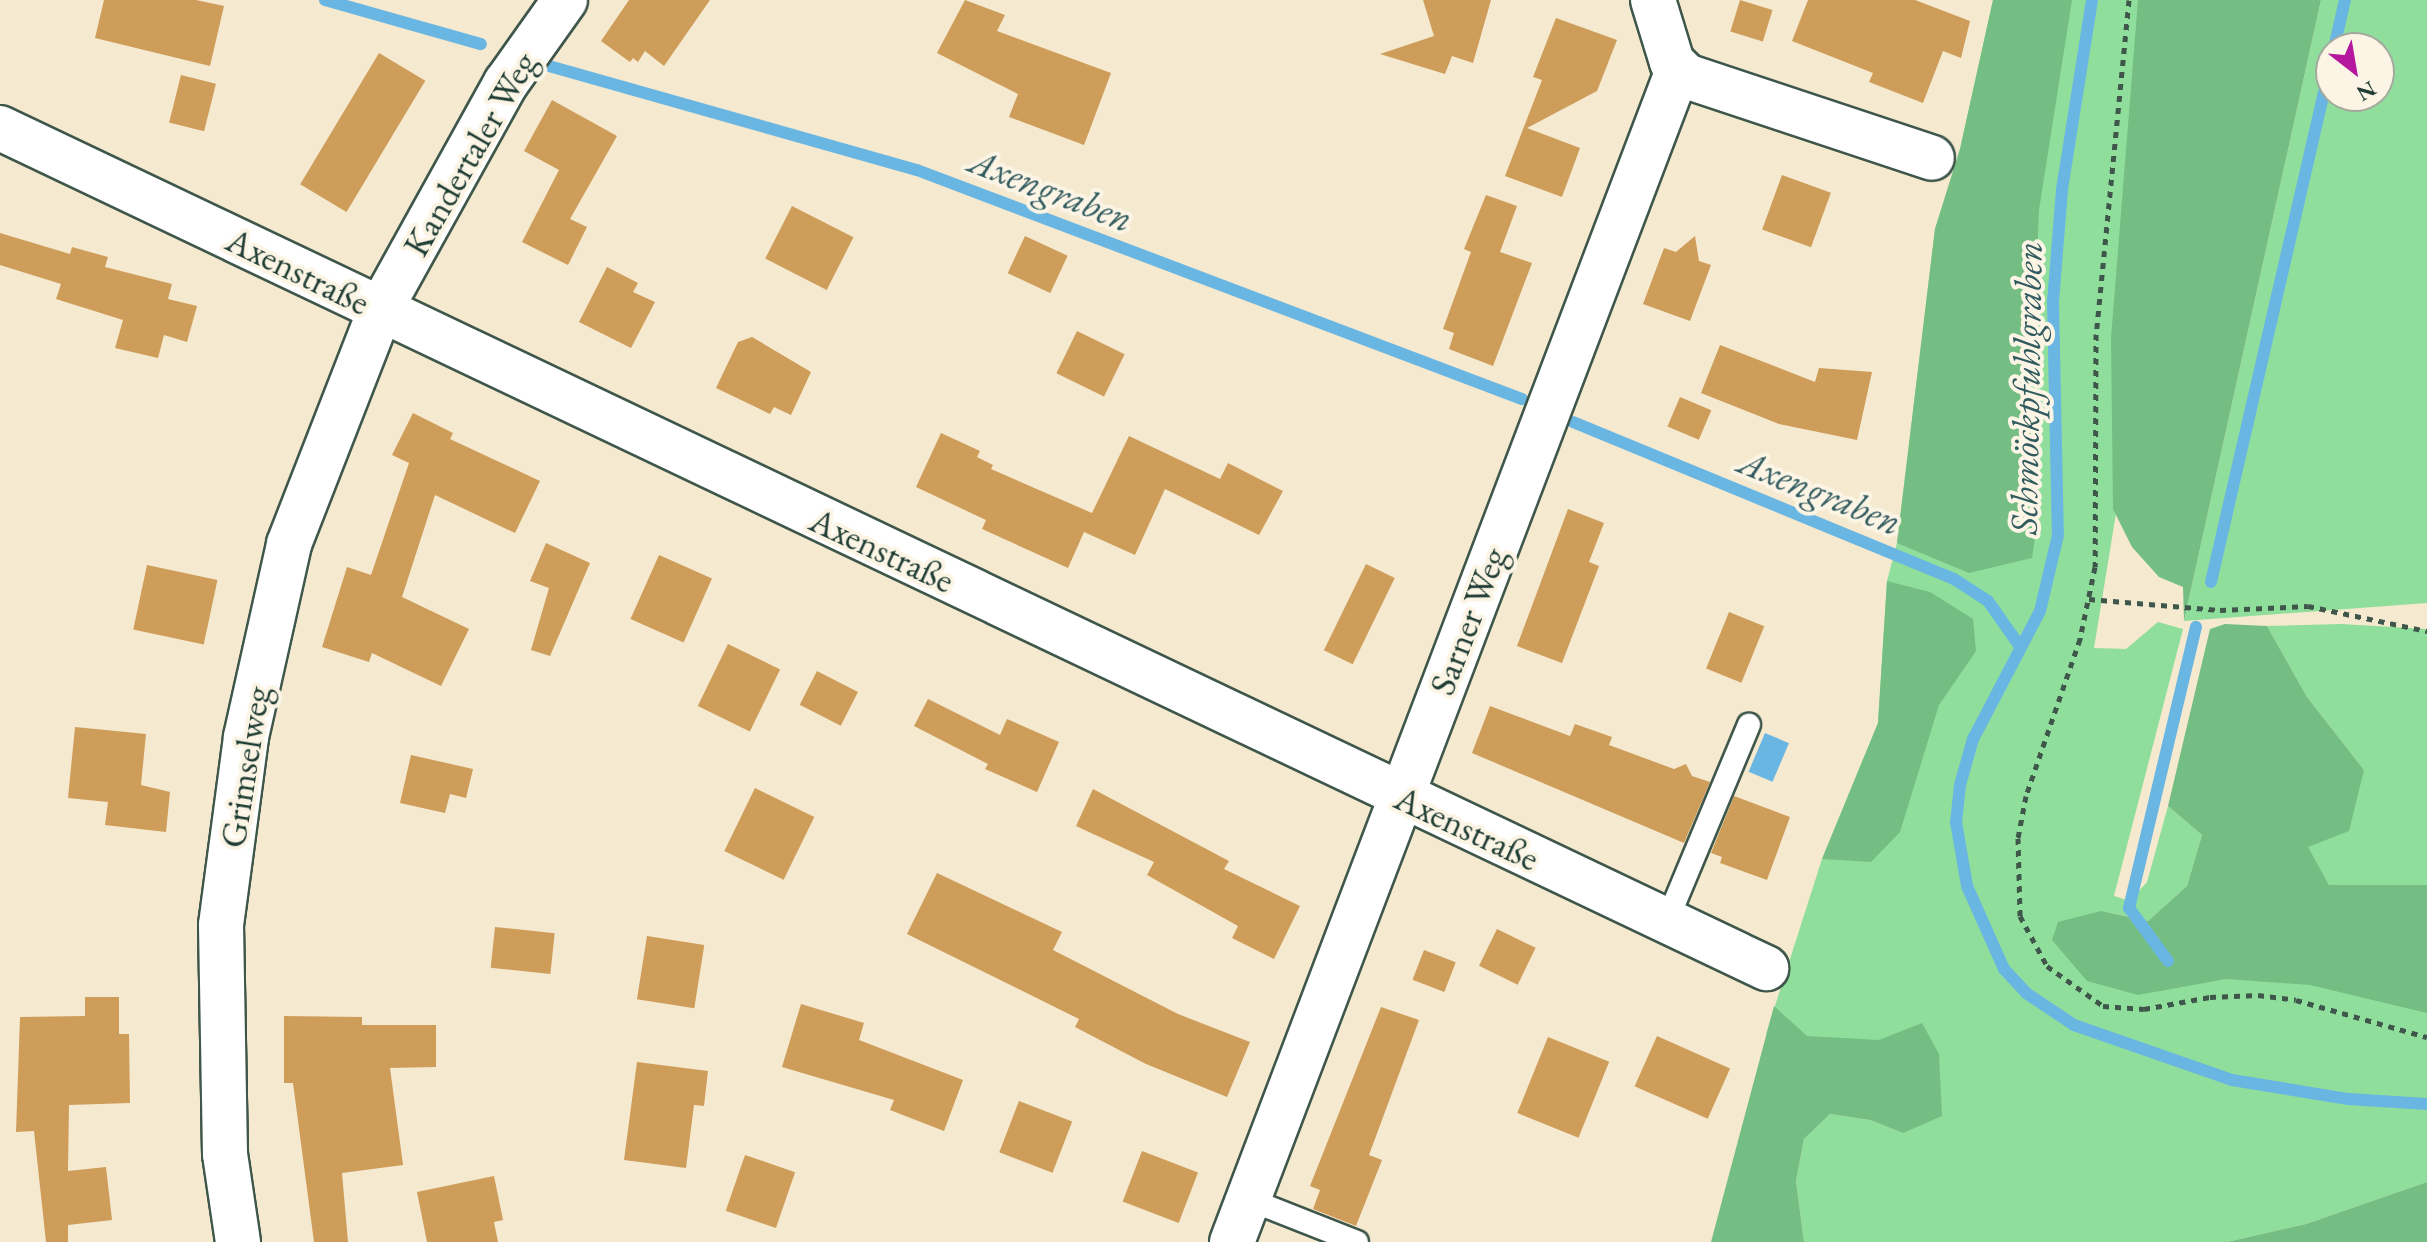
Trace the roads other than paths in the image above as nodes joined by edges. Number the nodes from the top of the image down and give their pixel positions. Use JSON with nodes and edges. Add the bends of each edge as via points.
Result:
{"nodes":[{"id":1,"x":565,"y":0,"type":"edge"},
{"id":2,"x":1653,"y":0,"type":"edge"},
{"id":3,"x":1678,"y":70,"type":"junction"},
{"id":4,"x":0,"y":128,"type":"edge"},
{"id":5,"x":1932,"y":158,"type":"dead end"},
{"id":6,"x":380,"y":310,"type":"junction"},
{"id":7,"x":1749,"y":725,"type":"dead end"},
{"id":8,"x":1401,"y":797,"type":"junction"},
{"id":9,"x":1666,"y":923,"type":"junction"},
{"id":10,"x":1766,"y":968,"type":"dead end"},
{"id":11,"x":1248,"y":1199,"type":"junction"},
{"id":12,"x":238,"y":1242,"type":"edge"},
{"id":13,"x":1232,"y":1242,"type":"edge"},
{"id":14,"x":1357,"y":1242,"type":"edge"}],
"edges":[{"from":1,"to":6,"type":"street","name":"Kandertaler Weg","via":[[506,83]]},
{"from":2,"to":3,"type":"street"},
{"from":3,"to":5,"type":"street","via":[[1697,81]]},
{"from":3,"to":8,"type":"street","name":"Sarner Weg"},
{"from":4,"to":6,"type":"street","name":"Axenstraße"},
{"from":6,"to":8,"type":"street","name":"Axenstraße"},
{"from":6,"to":12,"type":"street","name":"Grimselweg","via":[[289,544],[246,737],[221,925],[225,1154]]},
{"from":7,"to":9,"type":"lane"},
{"from":8,"to":9,"type":"street","name":"Axenstraße"},
{"from":8,"to":11,"type":"street","name":"Sarner Weg"},
{"from":9,"to":10,"type":"street","name":"Axenstraße"},
{"from":11,"to":13,"type":"street","name":"Sarner Weg"},
{"from":11,"to":14,"type":"lane"}]}
